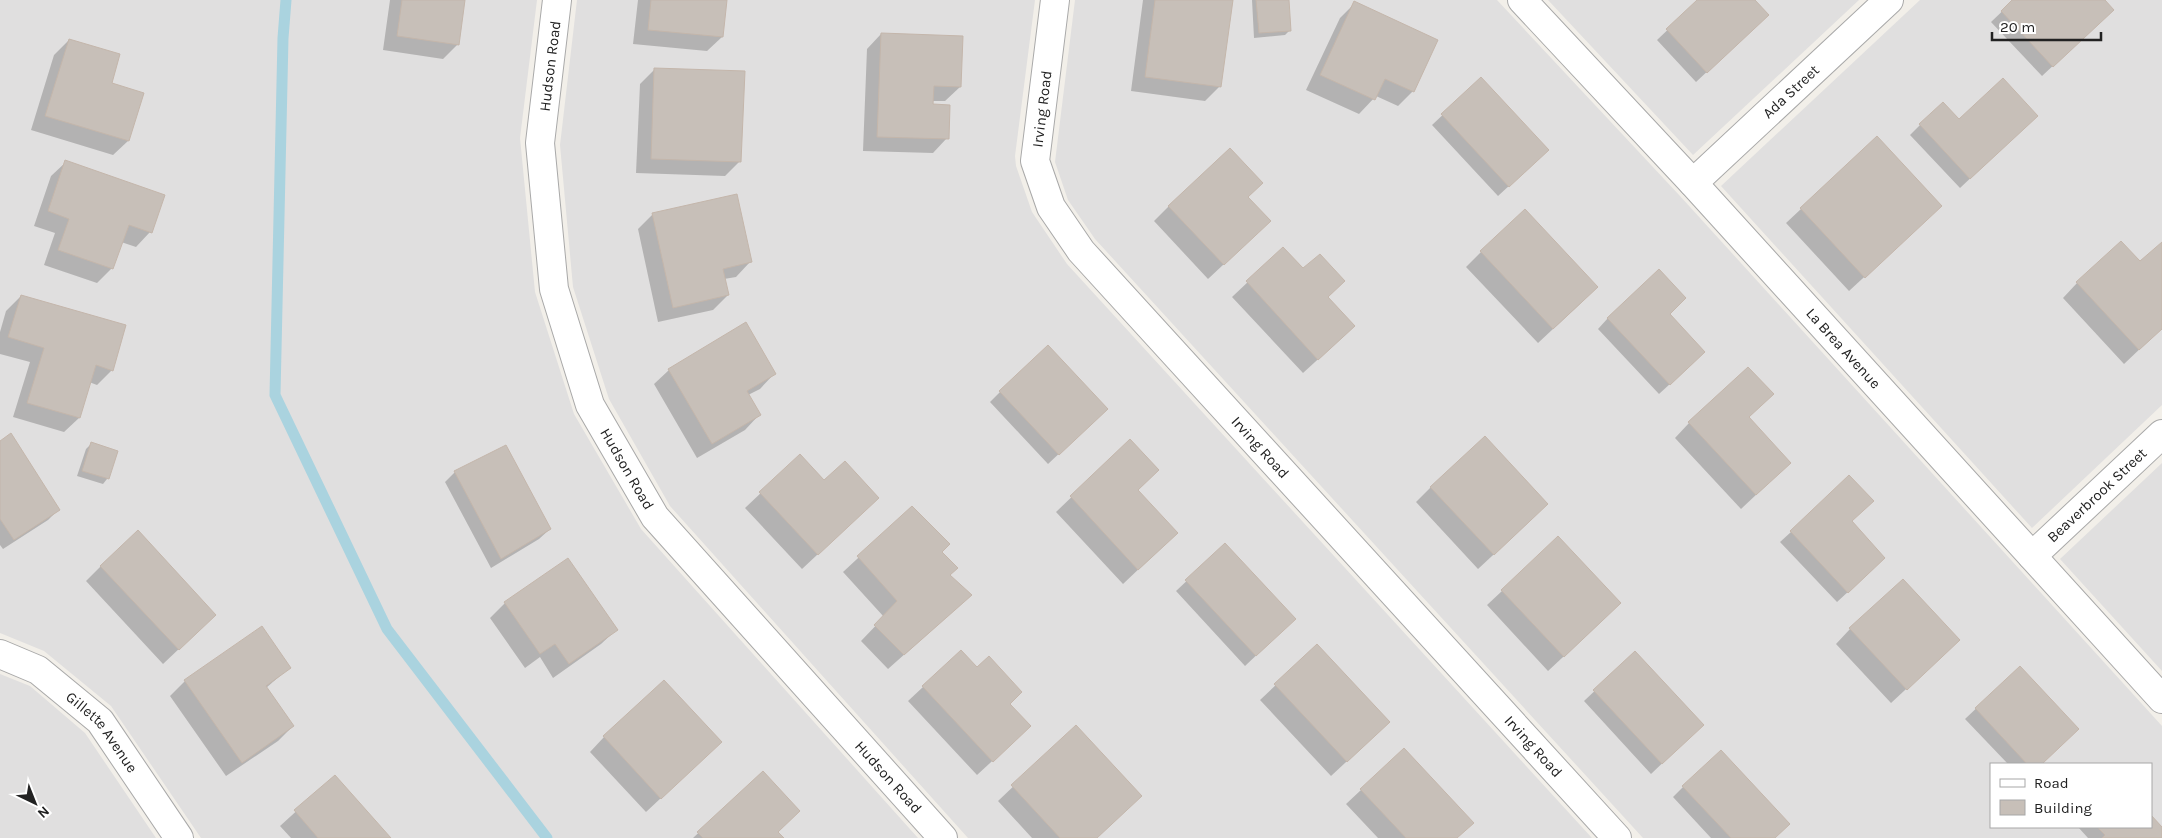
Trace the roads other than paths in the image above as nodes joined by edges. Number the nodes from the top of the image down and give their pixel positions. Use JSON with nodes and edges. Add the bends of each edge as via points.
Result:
{"nodes":[{"id":1,"x":558,"y":0,"type":"edge"},
{"id":2,"x":1055,"y":0,"type":"edge"},
{"id":3,"x":1522,"y":0,"type":"edge"},
{"id":4,"x":1889,"y":0,"type":"edge"},
{"id":5,"x":1693,"y":184,"type":"junction"},
{"id":6,"x":2162,"y":434,"type":"edge"},
{"id":7,"x":2032,"y":556,"type":"junction"},
{"id":8,"x":0,"y":654,"type":"edge"},
{"id":9,"x":2162,"y":698,"type":"edge"},
{"id":10,"x":179,"y":838,"type":"edge"},
{"id":11,"x":943,"y":838,"type":"edge"},
{"id":12,"x":1618,"y":838,"type":"edge"}],
"edges":[{"from":1,"to":11,"type":"street","name":"Hudson Road","via":[[540,143],[554,288],[590,405],[655,517]]},
{"from":2,"to":12,"type":"street","name":"Irving Road","via":[[1035,161],[1051,208],[1087,258]]},
{"from":3,"to":5,"type":"street","name":"La Brea Avenue"},
{"from":4,"to":5,"type":"street","name":"Ada Street"},
{"from":5,"to":7,"type":"street","name":"La Brea Avenue"},
{"from":6,"to":7,"type":"street","name":"Beaverbrook Street"},
{"from":7,"to":9,"type":"street","name":"La Brea Avenue"},
{"from":8,"to":10,"type":"street","name":"Gillette Avenue","via":[[38,670],[100,721]]}]}
